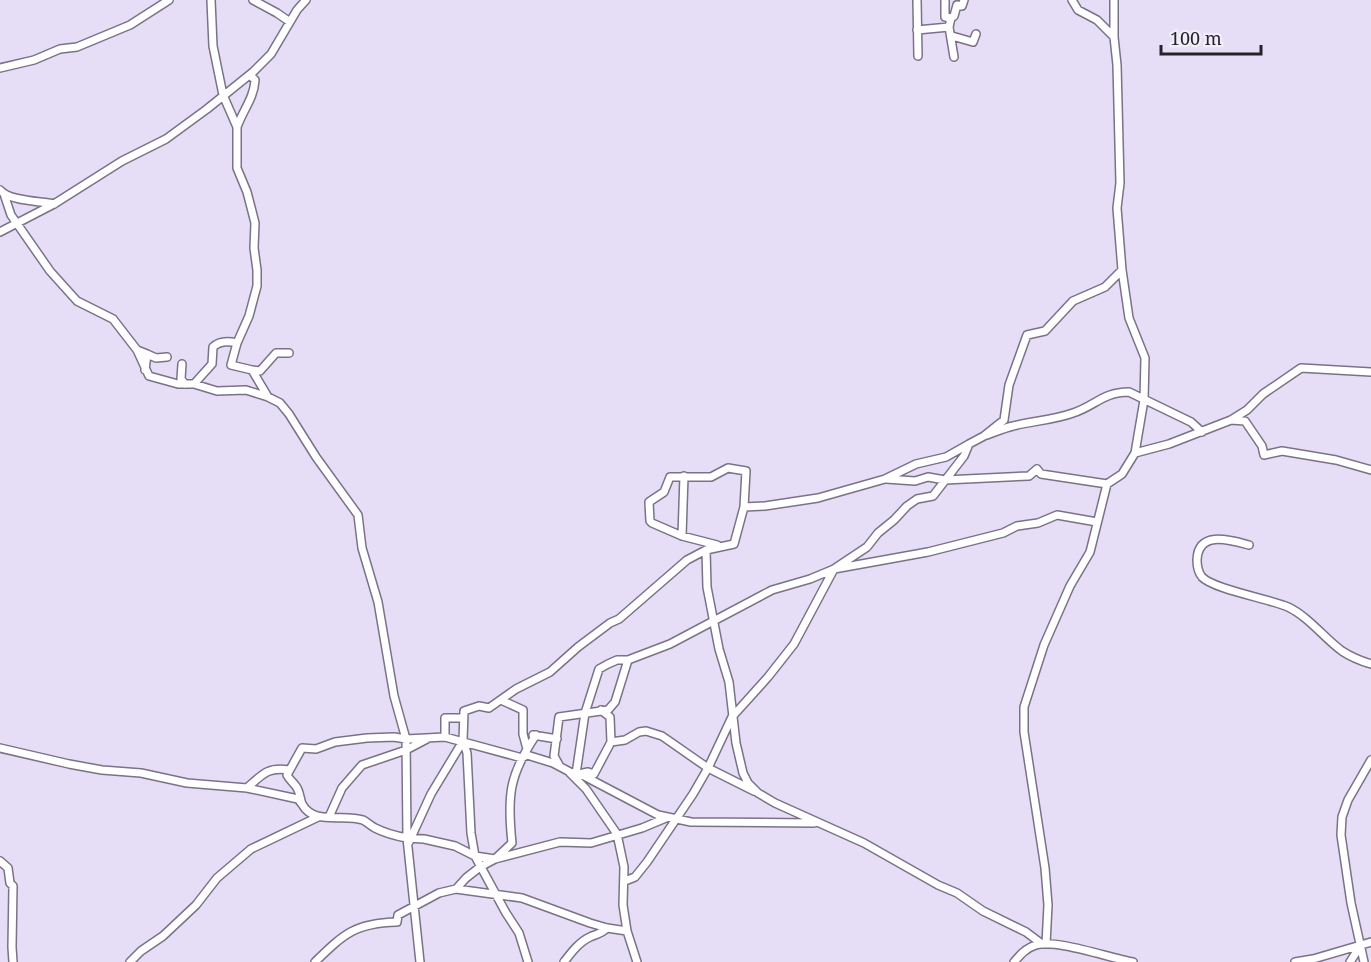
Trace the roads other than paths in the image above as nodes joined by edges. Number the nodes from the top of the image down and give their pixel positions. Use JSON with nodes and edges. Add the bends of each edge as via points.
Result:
{"nodes":[{"id":1,"x":169,"y":0,"type":"edge"},
{"id":2,"x":211,"y":0,"type":"edge"},
{"id":3,"x":253,"y":0,"type":"edge"},
{"id":4,"x":306,"y":0,"type":"edge"},
{"id":5,"x":917,"y":0,"type":"edge"},
{"id":6,"x":945,"y":0,"type":"edge"},
{"id":7,"x":964,"y":0,"type":"edge"},
{"id":8,"x":1072,"y":0,"type":"edge"},
{"id":9,"x":1114,"y":0,"type":"edge"},
{"id":10,"x":951,"y":18,"type":"junction"},
{"id":11,"x":290,"y":22,"type":"junction"},
{"id":12,"x":949,"y":27,"type":"junction"},
{"id":13,"x":916,"y":30,"type":"junction"},
{"id":14,"x":976,"y":34,"type":"dead end"},
{"id":15,"x":952,"y":36,"type":"junction"},
{"id":16,"x":1114,"y":37,"type":"junction"},
{"id":17,"x":918,"y":56,"type":"dead end"},
{"id":18,"x":954,"y":57,"type":"dead end"},
{"id":19,"x":0,"y":68,"type":"edge"},
{"id":20,"x":250,"y":75,"type":"junction"},
{"id":21,"x":223,"y":95,"type":"junction"},
{"id":22,"x":237,"y":127,"type":"junction"},
{"id":23,"x":2,"y":192,"type":"edge"},
{"id":24,"x":54,"y":204,"type":"junction"},
{"id":25,"x":17,"y":225,"type":"junction"},
{"id":26,"x":0,"y":232,"type":"edge"},
{"id":27,"x":1122,"y":270,"type":"junction"},
{"id":28,"x":237,"y":343,"type":"junction"},
{"id":29,"x":137,"y":350,"type":"junction"},
{"id":30,"x":289,"y":353,"type":"dead end"},
{"id":31,"x":147,"y":354,"type":"junction"},
{"id":32,"x":167,"y":357,"type":"dead end"},
{"id":33,"x":156,"y":358,"type":"junction"},
{"id":34,"x":182,"y":364,"type":"dead end"},
{"id":35,"x":146,"y":366,"type":"junction"},
{"id":36,"x":256,"y":371,"type":"junction"},
{"id":37,"x":1371,"y":372,"type":"edge"},
{"id":38,"x":257,"y":379,"type":"junction"},
{"id":39,"x":181,"y":382,"type":"junction"},
{"id":40,"x":194,"y":384,"type":"junction"},
{"id":41,"x":246,"y":390,"type":"junction"},
{"id":42,"x":268,"y":397,"type":"junction"},
{"id":43,"x":1144,"y":400,"type":"junction"},
{"id":44,"x":1231,"y":420,"type":"junction"},
{"id":45,"x":1202,"y":432,"type":"junction"},
{"id":46,"x":984,"y":436,"type":"junction"},
{"id":47,"x":969,"y":444,"type":"junction"},
{"id":48,"x":1135,"y":453,"type":"junction"},
{"id":49,"x":1371,"y":470,"type":"edge"},
{"id":50,"x":684,"y":476,"type":"junction"},
{"id":51,"x":885,"y":479,"type":"junction"},
{"id":52,"x":945,"y":480,"type":"junction"},
{"id":53,"x":1107,"y":484,"type":"junction"},
{"id":54,"x":744,"y":507,"type":"junction"},
{"id":55,"x":1097,"y":522,"type":"junction"},
{"id":56,"x":682,"y":536,"type":"junction"},
{"id":57,"x":1249,"y":544,"type":"dead end"},
{"id":58,"x":719,"y":546,"type":"junction"},
{"id":59,"x":706,"y":550,"type":"junction"},
{"id":60,"x":834,"y":569,"type":"junction"},
{"id":61,"x":714,"y":620,"type":"junction"},
{"id":62,"x":628,"y":660,"type":"junction"},
{"id":63,"x":1371,"y":664,"type":"edge"},
{"id":64,"x":501,"y":700,"type":"junction"},
{"id":65,"x":601,"y":710,"type":"junction"},
{"id":66,"x":585,"y":713,"type":"junction"},
{"id":67,"x":732,"y":717,"type":"junction"},
{"id":68,"x":463,"y":718,"type":"junction"},
{"id":69,"x":536,"y":735,"type":"junction"},
{"id":70,"x":525,"y":736,"type":"junction"},
{"id":71,"x":445,"y":737,"type":"junction"},
{"id":72,"x":429,"y":738,"type":"junction"},
{"id":73,"x":406,"y":739,"type":"junction"},
{"id":74,"x":556,"y":739,"type":"junction"},
{"id":75,"x":463,"y":741,"type":"junction"},
{"id":76,"x":611,"y":742,"type":"junction"},
{"id":77,"x":0,"y":748,"type":"edge"},
{"id":78,"x":406,"y":750,"type":"junction"},
{"id":79,"x":525,"y":754,"type":"junction"},
{"id":80,"x":1371,"y":760,"type":"edge"},
{"id":81,"x":708,"y":768,"type":"junction"},
{"id":82,"x":289,"y":770,"type":"junction"},
{"id":83,"x":575,"y":774,"type":"junction"},
{"id":84,"x":247,"y":788,"type":"junction"},
{"id":85,"x":758,"y":793,"type":"junction"},
{"id":86,"x":305,"y":807,"type":"junction"},
{"id":87,"x":319,"y":817,"type":"junction"},
{"id":88,"x":329,"y":817,"type":"junction"},
{"id":89,"x":666,"y":818,"type":"junction"},
{"id":90,"x":674,"y":820,"type":"junction"},
{"id":91,"x":820,"y":824,"type":"junction"},
{"id":92,"x":617,"y":834,"type":"junction"},
{"id":93,"x":408,"y":841,"type":"junction"},
{"id":94,"x":475,"y":856,"type":"junction"},
{"id":95,"x":495,"y":859,"type":"junction"},
{"id":96,"x":0,"y":861,"type":"edge"},
{"id":97,"x":480,"y":867,"type":"junction"},
{"id":98,"x":625,"y":881,"type":"junction"},
{"id":99,"x":456,"y":889,"type":"junction"},
{"id":100,"x":496,"y":896,"type":"junction"},
{"id":101,"x":415,"y":908,"type":"junction"},
{"id":102,"x":607,"y":928,"type":"junction"},
{"id":103,"x":627,"y":931,"type":"junction"},
{"id":104,"x":1371,"y":942,"type":"edge"},
{"id":105,"x":1044,"y":944,"type":"junction"},
{"id":106,"x":1361,"y":945,"type":"junction"},
{"id":107,"x":14,"y":962,"type":"edge"},
{"id":108,"x":130,"y":962,"type":"edge"},
{"id":109,"x":315,"y":962,"type":"edge"},
{"id":110,"x":420,"y":962,"type":"edge"},
{"id":111,"x":528,"y":962,"type":"edge"},
{"id":112,"x":564,"y":962,"type":"edge"},
{"id":113,"x":637,"y":962,"type":"edge"},
{"id":114,"x":1014,"y":962,"type":"edge"},
{"id":115,"x":1133,"y":962,"type":"edge"},
{"id":116,"x":1295,"y":962,"type":"edge"},
{"id":117,"x":1350,"y":962,"type":"edge"},
{"id":118,"x":1364,"y":962,"type":"edge"}],
"edges":[{"from":1,"to":19,"type":"street","via":[[130,25],[77,47]]},
{"from":2,"to":21,"type":"street","via":[[213,46]]},
{"from":3,"to":11,"type":"street"},
{"from":4,"to":11,"type":"street"},
{"from":5,"to":13,"type":"street"},
{"from":6,"to":10,"type":"street","via":[[945,17]]},
{"from":7,"to":10,"type":"street"},
{"from":8,"to":16,"type":"street","via":[[1078,10],[1097,20]]},
{"from":9,"to":16,"type":"street"},
{"from":10,"to":12,"type":"street"},
{"from":11,"to":20,"type":"street","via":[[271,54]]},
{"from":12,"to":13,"type":"street"},
{"from":12,"to":15,"type":"street"},
{"from":13,"to":17,"type":"street"},
{"from":14,"to":15,"type":"street","via":[[973,42]]},
{"from":15,"to":18,"type":"street"},
{"from":16,"to":27,"type":"street"},
{"from":20,"to":21,"type":"street"},
{"from":20,"to":22,"type":"street","via":[[255,80],[254,91]]},
{"from":21,"to":22,"type":"street"},
{"from":21,"to":24,"type":"street","via":[[166,139],[122,161]]},
{"from":22,"to":28,"type":"street","via":[[237,168],[254,215],[257,270],[249,316]]},
{"from":23,"to":24,"type":"street","via":[[18,200]]},
{"from":23,"to":25,"type":"street"},
{"from":24,"to":25,"type":"street"},
{"from":25,"to":26,"type":"street"},
{"from":25,"to":29,"type":"street","via":[[71,296],[113,319]]},
{"from":27,"to":43,"type":"street","via":[[1129,318],[1145,358]]},
{"from":27,"to":46,"type":"street","via":[[1105,287],[1073,301],[1045,331],[1027,335],[1009,385],[1004,420]]},
{"from":28,"to":36,"type":"street","via":[[231,365]]},
{"from":28,"to":40,"type":"street","via":[[216,344],[212,364]]},
{"from":29,"to":31,"type":"street"},
{"from":29,"to":35,"type":"street"},
{"from":30,"to":36,"type":"street","via":[[272,355]]},
{"from":31,"to":33,"type":"street"},
{"from":31,"to":35,"type":"street"},
{"from":32,"to":33,"type":"street"},
{"from":33,"to":35,"type":"street"},
{"from":34,"to":39,"type":"street"},
{"from":35,"to":39,"type":"street","via":[[149,376]]},
{"from":36,"to":38,"type":"street"},
{"from":37,"to":44,"type":"street","via":[[1301,368]]},
{"from":38,"to":41,"type":"street"},
{"from":38,"to":42,"type":"street"},
{"from":39,"to":40,"type":"street"},
{"from":40,"to":41,"type":"street","via":[[218,391]]},
{"from":41,"to":42,"type":"street"},
{"from":42,"to":73,"type":"street","via":[[289,414],[358,515],[362,548],[378,602],[394,696]]},
{"from":43,"to":45,"type":"street","via":[[1191,422]]},
{"from":43,"to":46,"type":"street","via":[[1129,392],[1118,392],[1071,414]]},
{"from":43,"to":48,"type":"street"},
{"from":44,"to":45,"type":"street"},
{"from":44,"to":49,"type":"street","via":[[1245,421],[1264,455],[1281,451]]},
{"from":45,"to":48,"type":"street"},
{"from":46,"to":47,"type":"street"},
{"from":47,"to":51,"type":"street","via":[[946,457],[916,464]]},
{"from":47,"to":52,"type":"street"},
{"from":48,"to":53,"type":"street","via":[[1122,474]]},
{"from":50,"to":54,"type":"street","via":[[711,477],[728,468],[746,471]]},
{"from":50,"to":56,"type":"street"},
{"from":50,"to":56,"type":"street","via":[[670,477],[664,492],[649,504],[650,522]]},
{"from":51,"to":52,"type":"street"},
{"from":51,"to":54,"type":"street","via":[[818,498]]},
{"from":52,"to":53,"type":"street","via":[[1029,476],[1037,469],[1041,474]]},
{"from":52,"to":60,"type":"street","via":[[933,496],[916,499],[867,547]]},
{"from":53,"to":55,"type":"street"},
{"from":54,"to":58,"type":"street","via":[[735,544]]},
{"from":55,"to":60,"type":"street","via":[[1057,515],[928,552]]},
{"from":55,"to":105,"type":"street","via":[[1090,552],[1044,645],[1024,707],[1024,732],[1045,868],[1048,905]]},
{"from":56,"to":58,"type":"street"},
{"from":57,"to":63,"type":"street","via":[[1221,538],[1204,543],[1197,556],[1198,571],[1207,581],[1288,607],[1342,651]]},
{"from":58,"to":59,"type":"street"},
{"from":59,"to":61,"type":"street","via":[[707,587]]},
{"from":59,"to":64,"type":"street","via":[[687,560],[550,672]]},
{"from":60,"to":61,"type":"street","via":[[772,590]]},
{"from":60,"to":67,"type":"street","via":[[794,644]]},
{"from":61,"to":62,"type":"street","via":[[670,644]]},
{"from":61,"to":67,"type":"street","via":[[729,682]]},
{"from":62,"to":65,"type":"street","via":[[615,702],[608,710]]},
{"from":62,"to":66,"type":"street","via":[[617,660],[599,669]]},
{"from":64,"to":68,"type":"street","via":[[489,708],[466,709]]},
{"from":64,"to":70,"type":"street","via":[[523,710]]},
{"from":65,"to":66,"type":"street"},
{"from":65,"to":76,"type":"street","via":[[610,717]]},
{"from":66,"to":74,"type":"street","via":[[559,717]]},
{"from":66,"to":83,"type":"street"},
{"from":67,"to":81,"type":"street"},
{"from":67,"to":85,"type":"street","via":[[743,773]]},
{"from":68,"to":71,"type":"street","via":[[445,718]]},
{"from":68,"to":75,"type":"street"},
{"from":69,"to":70,"type":"street"},
{"from":69,"to":74,"type":"street"},
{"from":69,"to":79,"type":"street"},
{"from":70,"to":79,"type":"street"},
{"from":71,"to":72,"type":"street"},
{"from":71,"to":75,"type":"street"},
{"from":72,"to":73,"type":"street"},
{"from":72,"to":78,"type":"street"},
{"from":73,"to":78,"type":"street"},
{"from":73,"to":82,"type":"street","via":[[367,738],[302,748]]},
{"from":74,"to":83,"type":"street","via":[[554,756],[559,766]]},
{"from":75,"to":79,"type":"street"},
{"from":75,"to":93,"type":"street"},
{"from":75,"to":94,"type":"street"},
{"from":76,"to":81,"type":"street","via":[[646,731],[662,736]]},
{"from":76,"to":83,"type":"street","via":[[594,774]]},
{"from":77,"to":84,"type":"street","via":[[102,770]]},
{"from":78,"to":88,"type":"street","via":[[362,765],[342,788]]},
{"from":78,"to":93,"type":"street"},
{"from":79,"to":83,"type":"street"},
{"from":79,"to":95,"type":"street","via":[[509,797],[512,843]]},
{"from":80,"to":106,"type":"street","via":[[1348,800],[1341,835]]},
{"from":81,"to":85,"type":"street"},
{"from":81,"to":90,"type":"street"},
{"from":82,"to":84,"type":"street","via":[[267,770]]},
{"from":82,"to":86,"type":"street","via":[[289,781],[298,788]]},
{"from":83,"to":89,"type":"street"},
{"from":83,"to":92,"type":"street"},
{"from":84,"to":86,"type":"street","via":[[298,799]]},
{"from":85,"to":91,"type":"street"},
{"from":86,"to":87,"type":"street"},
{"from":87,"to":88,"type":"street"},
{"from":87,"to":108,"type":"street","via":[[251,849],[217,878],[196,905],[163,936]]},
{"from":88,"to":93,"type":"street","via":[[365,821]]},
{"from":89,"to":90,"type":"street"},
{"from":89,"to":92,"type":"street"},
{"from":90,"to":91,"type":"street"},
{"from":90,"to":98,"type":"street","via":[[635,877]]},
{"from":91,"to":105,"type":"street","via":[[864,843]]},
{"from":92,"to":95,"type":"street","via":[[591,843],[539,846]]},
{"from":92,"to":98,"type":"street"},
{"from":93,"to":94,"type":"street","via":[[424,839],[455,846]]},
{"from":93,"to":101,"type":"street"},
{"from":94,"to":95,"type":"street"},
{"from":94,"to":97,"type":"street"},
{"from":95,"to":97,"type":"street"},
{"from":96,"to":107,"type":"street","via":[[8,868],[13,885]]},
{"from":97,"to":99,"type":"street"},
{"from":97,"to":100,"type":"street"},
{"from":98,"to":103,"type":"street"},
{"from":99,"to":100,"type":"street"},
{"from":99,"to":101,"type":"street","via":[[439,893]]},
{"from":100,"to":102,"type":"street","via":[[522,898]]},
{"from":100,"to":111,"type":"street","via":[[519,933]]},
{"from":101,"to":109,"type":"street","via":[[398,915],[397,922],[356,928]]},
{"from":101,"to":110,"type":"street"},
{"from":102,"to":103,"type":"street"},
{"from":102,"to":112,"type":"street","via":[[582,942]]},
{"from":103,"to":113,"type":"street"},
{"from":104,"to":106,"type":"street"},
{"from":105,"to":114,"type":"street","via":[[1028,948]]},
{"from":105,"to":115,"type":"street"},
{"from":106,"to":116,"type":"street"},
{"from":106,"to":117,"type":"street"},
{"from":106,"to":118,"type":"street"}]}
